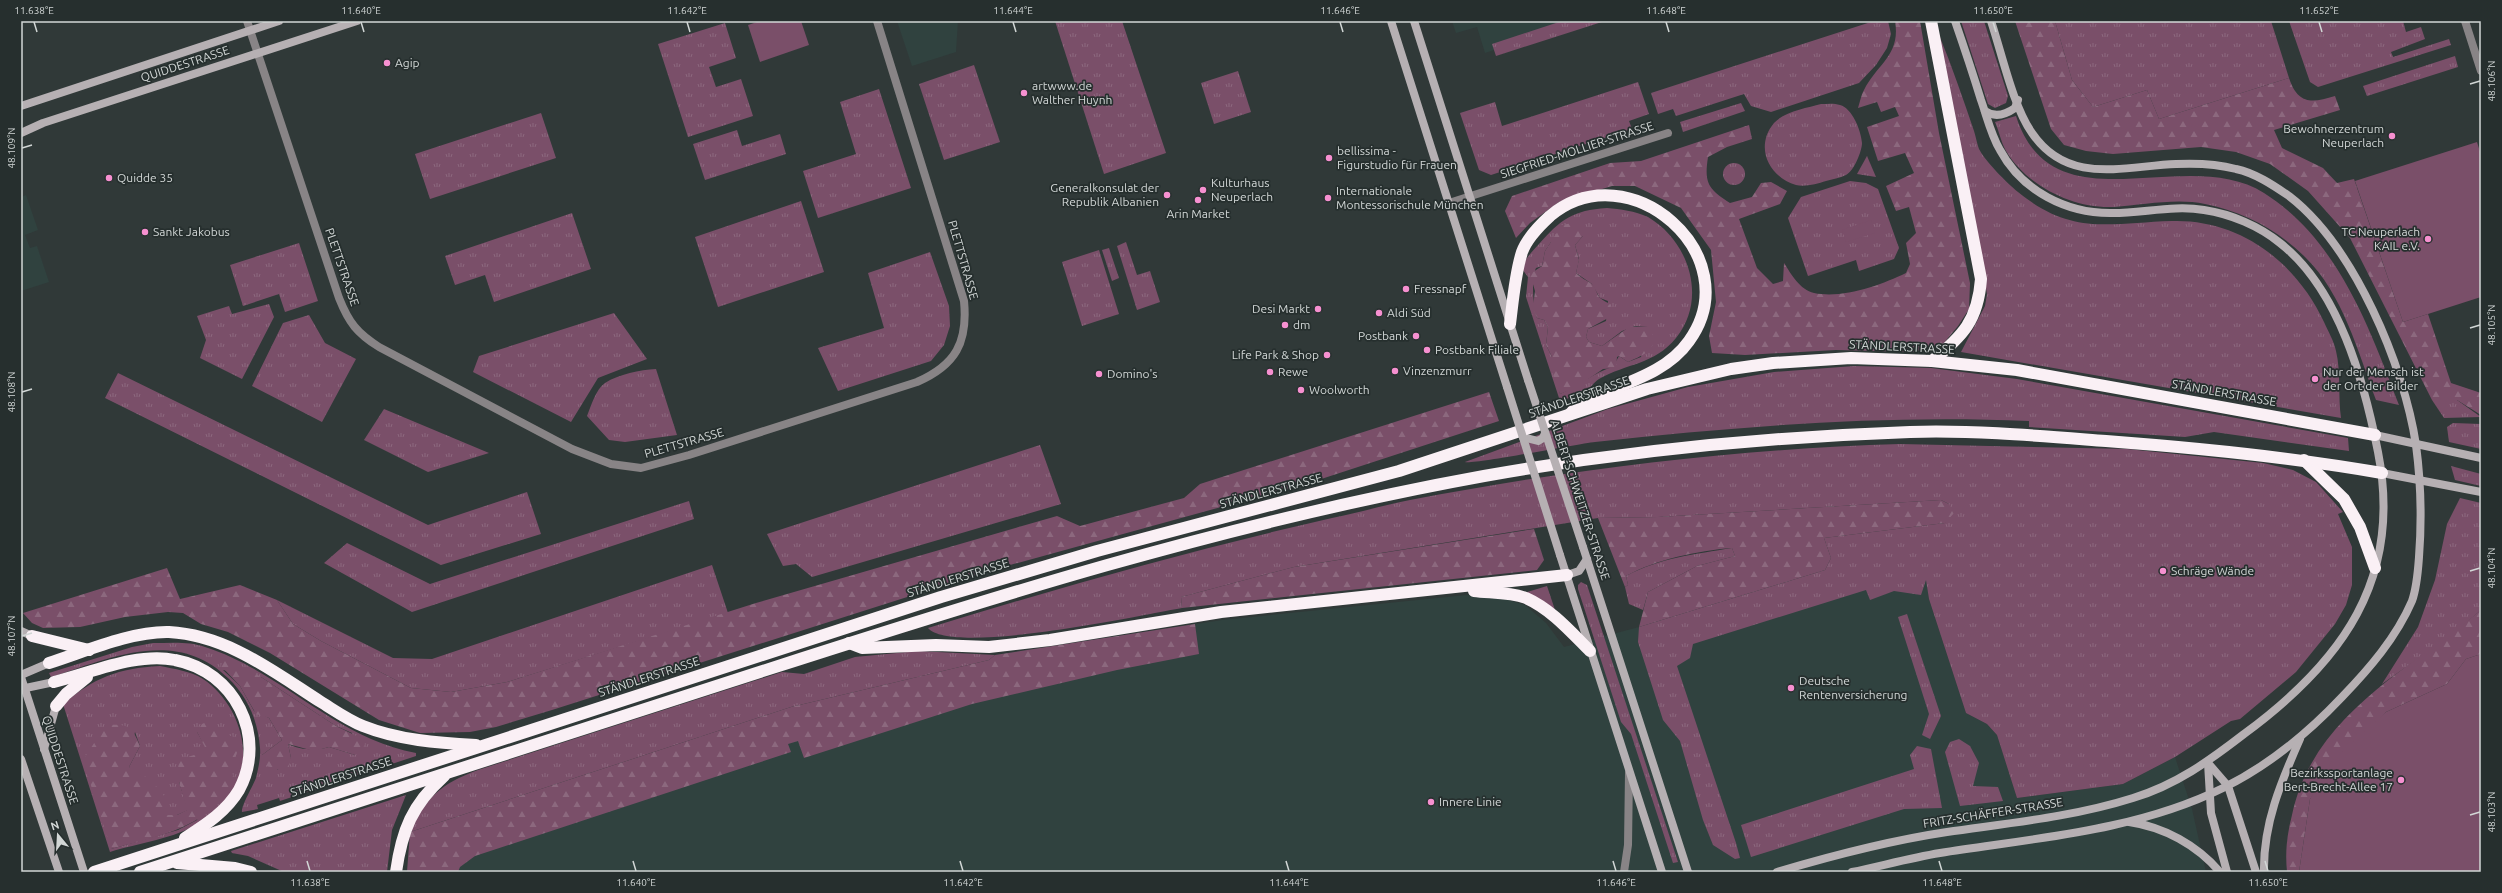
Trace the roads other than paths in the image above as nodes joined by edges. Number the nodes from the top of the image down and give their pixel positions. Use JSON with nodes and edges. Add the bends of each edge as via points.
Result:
{"nodes":[{"id":1,"x":247,"y":21,"type":"edge"},
{"id":2,"x":279,"y":21,"type":"edge"},
{"id":3,"x":357,"y":21,"type":"edge"},
{"id":4,"x":877,"y":21,"type":"edge"},
{"id":5,"x":1390,"y":21,"type":"edge"},
{"id":6,"x":1414,"y":21,"type":"edge"},
{"id":7,"x":1931,"y":21,"type":"edge"},
{"id":8,"x":1955,"y":21,"type":"edge"},
{"id":9,"x":1991,"y":21,"type":"edge"},
{"id":10,"x":2465,"y":21,"type":"edge"},
{"id":11,"x":250,"y":30,"type":"junction"},
{"id":12,"x":258,"y":53,"type":"junction"},
{"id":13,"x":2481,"y":71,"type":"edge"},
{"id":14,"x":2018,"y":100,"type":"junction"},
{"id":15,"x":21,"y":106,"type":"edge"},
{"id":16,"x":1985,"y":111,"type":"junction"},
{"id":17,"x":21,"y":133,"type":"edge"},
{"id":18,"x":1668,"y":133,"type":"dead end"},
{"id":19,"x":1469,"y":197,"type":"junction"},
{"id":20,"x":1448,"y":204,"type":"junction"},
{"id":21,"x":1510,"y":324,"type":"junction"},
{"id":22,"x":1932,"y":361,"type":"junction"},
{"id":23,"x":1569,"y":414,"type":"junction"},
{"id":24,"x":1545,"y":432,"type":"junction"},
{"id":25,"x":2375,"y":435,"type":"junction"},
{"id":26,"x":1523,"y":438,"type":"junction"},
{"id":27,"x":2415,"y":442,"type":"junction"},
{"id":28,"x":2481,"y":458,"type":"edge"},
{"id":29,"x":2304,"y":460,"type":"junction"},
{"id":30,"x":2382,"y":473,"type":"junction"},
{"id":31,"x":2421,"y":481,"type":"junction"},
{"id":32,"x":2481,"y":492,"type":"edge"},
{"id":33,"x":1587,"y":558,"type":"junction"},
{"id":34,"x":2375,"y":568,"type":"junction"},
{"id":35,"x":1567,"y":575,"type":"junction"},
{"id":36,"x":1447,"y":589,"type":"junction"},
{"id":37,"x":21,"y":630,"type":"edge"},
{"id":38,"x":32,"y":636,"type":"joint"},
{"id":39,"x":849,"y":643,"type":"junction"},
{"id":40,"x":90,"y":650,"type":"junction"},
{"id":41,"x":1590,"y":651,"type":"junction"},
{"id":42,"x":49,"y":663,"type":"joint"},
{"id":43,"x":93,"y":672,"type":"junction"},
{"id":44,"x":21,"y":676,"type":"edge"},
{"id":45,"x":54,"y":682,"type":"joint"},
{"id":46,"x":23,"y":689,"type":"edge"},
{"id":47,"x":56,"y":706,"type":"joint"},
{"id":48,"x":2300,"y":737,"type":"junction"},
{"id":49,"x":483,"y":746,"type":"junction"},
{"id":50,"x":44,"y":749,"type":"junction"},
{"id":51,"x":21,"y":759,"type":"edge"},
{"id":52,"x":2208,"y":763,"type":"junction"},
{"id":53,"x":448,"y":772,"type":"junction"},
{"id":54,"x":1629,"y":773,"type":"junction"},
{"id":55,"x":2228,"y":786,"type":"junction"},
{"id":56,"x":2208,"y":794,"type":"junction"},
{"id":57,"x":2126,"y":822,"type":"junction"},
{"id":58,"x":168,"y":848,"type":"junction"},
{"id":59,"x":172,"y":862,"type":"junction"},
{"id":60,"x":145,"y":870,"type":"edge"},
{"id":61,"x":59,"y":872,"type":"edge"},
{"id":62,"x":84,"y":872,"type":"edge"},
{"id":63,"x":94,"y":872,"type":"edge"},
{"id":64,"x":251,"y":872,"type":"edge"},
{"id":65,"x":396,"y":872,"type":"edge"},
{"id":66,"x":1624,"y":872,"type":"edge"},
{"id":67,"x":1662,"y":872,"type":"edge"},
{"id":68,"x":1688,"y":872,"type":"edge"},
{"id":69,"x":1777,"y":872,"type":"edge"},
{"id":70,"x":1852,"y":872,"type":"edge"},
{"id":71,"x":2220,"y":872,"type":"edge"},
{"id":72,"x":2227,"y":872,"type":"edge"},
{"id":73,"x":2256,"y":872,"type":"edge"},
{"id":74,"x":2264,"y":872,"type":"edge"}],
"edges":[{"from":1,"to":11,"type":"street","name":"PLETTSTRASSE"},
{"from":2,"to":11,"type":"main road","name":"QUIDDESTRASSE"},
{"from":3,"to":12,"type":"main road","name":"QUIDDESTRASSE"},
{"from":4,"to":12,"type":"street","name":"PLETTSTRASSE","via":[[964,301],[966,324],[956,351],[935,374],[917,382],[641,468],[611,464],[572,450],[379,347],[358,332],[346,316],[339,298]]},
{"from":5,"to":20,"type":"main road"},
{"from":6,"to":19,"type":"main road","name":"ALBERT-SCHWEITZER-STRASSE"},
{"from":7,"to":22,"type":"highway","via":[[1981,279],[1979,302],[1969,325],[1952,345]]},
{"from":8,"to":16,"type":"main road","name":"FRITZ-SCHÄFFER-STRASSE"},
{"from":9,"to":14,"type":"main road"},
{"from":10,"to":13,"type":"street"},
{"from":11,"to":12,"type":"street","name":"PLETTSTRASSE"},
{"from":11,"to":15,"type":"main road","name":"QUIDDESTRASSE"},
{"from":12,"to":17,"type":"main road","name":"QUIDDESTRASSE","via":[[43,123]]},
{"from":14,"to":16,"type":"main road","via":[[2015,108],[2004,114],[1996,115]]},
{"from":14,"to":27,"type":"main road","via":[[2036,139],[2052,156],[2067,163],[2102,170],[2178,164],[2235,168],[2262,178],[2290,197],[2315,220],[2338,251],[2374,314],[2404,387]]},
{"from":16,"to":25,"type":"main road","name":"FRITZ-SCHÄFFER-STRASSE","via":[[2000,151],[2014,171],[2032,188],[2063,204],[2084,211],[2107,213],[2171,209],[2204,210],[2241,220],[2280,243],[2302,263],[2320,287],[2337,319],[2362,384]]},
{"from":18,"to":19,"type":"street","name":"SIEGFRIED-MOLLIER-STRASSE"},
{"from":19,"to":20,"type":"street","name":"SIEGFRIED-MOLLIER-STRASSE"},
{"from":19,"to":21,"type":"main road","name":"ALBERT-SCHWEITZER-STRASSE"},
{"from":20,"to":26,"type":"main road","bridge":true},
{"from":21,"to":23,"type":"highway","via":[[1522,251],[1544,221],[1556,211],[1573,203],[1606,196],[1635,200],[1663,214],[1691,242],[1702,267],[1705,293],[1700,318],[1690,340],[1667,363],[1642,378],[1582,400]]},
{"from":21,"to":24,"type":"main road","name":"ALBERT-SCHWEITZER-STRASSE","bridge":true},
{"from":22,"to":23,"type":"highway","name":"STÄNDLERSTRASSE","via":[[1852,358],[1773,363],[1674,382]]},
{"from":22,"to":25,"type":"highway","name":"STÄNDLERSTRASSE","via":[[2017,370]]},
{"from":23,"to":49,"type":"highway","name":"STÄNDLERSTRASSE","via":[[1399,471],[1096,551],[1000,580]]},
{"from":24,"to":26,"type":"main road","via":[[1543,438],[1538,441]]},
{"from":24,"to":33,"type":"main road","name":"ALBERT-SCHWEITZER-STRASSE","bridge":true},
{"from":25,"to":27,"type":"main road","name":"STÄNDLERSTRASSE"},
{"from":25,"to":30,"type":"main road","name":"FRITZ-SCHÄFFER-STRASSE"},
{"from":26,"to":35,"type":"main road","bridge":true},
{"from":27,"to":28,"type":"main road","name":"STÄNDLERSTRASSE"},
{"from":27,"to":31,"type":"main road"},
{"from":29,"to":30,"type":"highway"},
{"from":29,"to":34,"type":"highway","via":[[2344,499],[2360,527]]},
{"from":29,"to":39,"type":"highway","via":[[2190,447],[2038,436],[1913,432],[1658,450],[1484,476],[1333,507],[1108,564]]},
{"from":30,"to":31,"type":"main road"},
{"from":30,"to":34,"type":"main road","name":"FRITZ-SCHÄFFER-STRASSE","via":[[2383,529]]},
{"from":31,"to":32,"type":"main road"},
{"from":31,"to":48,"type":"main road","via":[[2422,516],[2414,597],[2390,641],[2373,664],[2326,714]]},
{"from":33,"to":35,"type":"main road","via":[[1579,571]]},
{"from":33,"to":68,"type":"main road","name":"ALBERT-SCHWEITZER-STRASSE"},
{"from":34,"to":52,"type":"main road","name":"FRITZ-SCHÄFFER-STRASSE","via":[[2368,591],[2351,627],[2325,662],[2291,698]]},
{"from":35,"to":36,"type":"highway"},
{"from":35,"to":41,"type":"main road"},
{"from":36,"to":39,"type":"highway","via":[[1221,612],[1050,640],[989,647],[936,645],[862,648]]},
{"from":36,"to":41,"type":"highway","via":[[1526,598],[1552,615]]},
{"from":37,"to":38,"type":"main road"},
{"from":38,"to":40,"type":"highway"},
{"from":39,"to":53,"type":"highway"},
{"from":40,"to":42,"type":"highway"},
{"from":40,"to":49,"type":"highway","via":[[168,632],[202,637],[241,652],[362,726],[419,740]]},
{"from":41,"to":54,"type":"main road"},
{"from":42,"to":44,"type":"main road"},
{"from":43,"to":45,"type":"highway"},
{"from":43,"to":47,"type":"highway","via":[[66,694]]},
{"from":43,"to":58,"type":"highway","via":[[146,659],[160,658],[183,662],[210,674],[222,684],[232,694],[245,718],[249,731],[250,754],[239,790],[226,809]]},
{"from":44,"to":46,"type":"main road","name":"QUIDDESTRASSE"},
{"from":45,"to":46,"type":"main road"},
{"from":46,"to":50,"type":"main road","name":"QUIDDESTRASSE"},
{"from":47,"to":50,"type":"main road"},
{"from":48,"to":55,"type":"main road"},
{"from":48,"to":74,"type":"main road","via":[[2272,808]]},
{"from":49,"to":58,"type":"highway","name":"STÄNDLERSTRASSE"},
{"from":50,"to":62,"type":"main road","name":"QUIDDESTRASSE"},
{"from":51,"to":61,"type":"main road"},
{"from":52,"to":55,"type":"main road"},
{"from":52,"to":56,"type":"main road"},
{"from":52,"to":69,"type":"main road","name":"FRITZ-SCHÄFFER-STRASSE","via":[[2171,783],[2109,805],[2062,815],[1855,848]]},
{"from":53,"to":59,"type":"highway"},
{"from":53,"to":65,"type":"highway","via":[[428,791],[412,813],[400,848]]},
{"from":54,"to":66,"type":"street","via":[[1628,845]]},
{"from":54,"to":67,"type":"main road"},
{"from":55,"to":56,"type":"main road"},
{"from":55,"to":73,"type":"main road"},
{"from":56,"to":57,"type":"main road"},
{"from":56,"to":72,"type":"main road","via":[[2210,813]]},
{"from":57,"to":70,"type":"main road","via":[[2046,838],[1917,858]]},
{"from":57,"to":71,"type":"main road","via":[[2147,826],[2181,840],[2200,852]]},
{"from":58,"to":63,"type":"highway","name":"STÄNDLERSTRASSE"},
{"from":59,"to":60,"type":"highway"},
{"from":59,"to":64,"type":"highway"}]}
